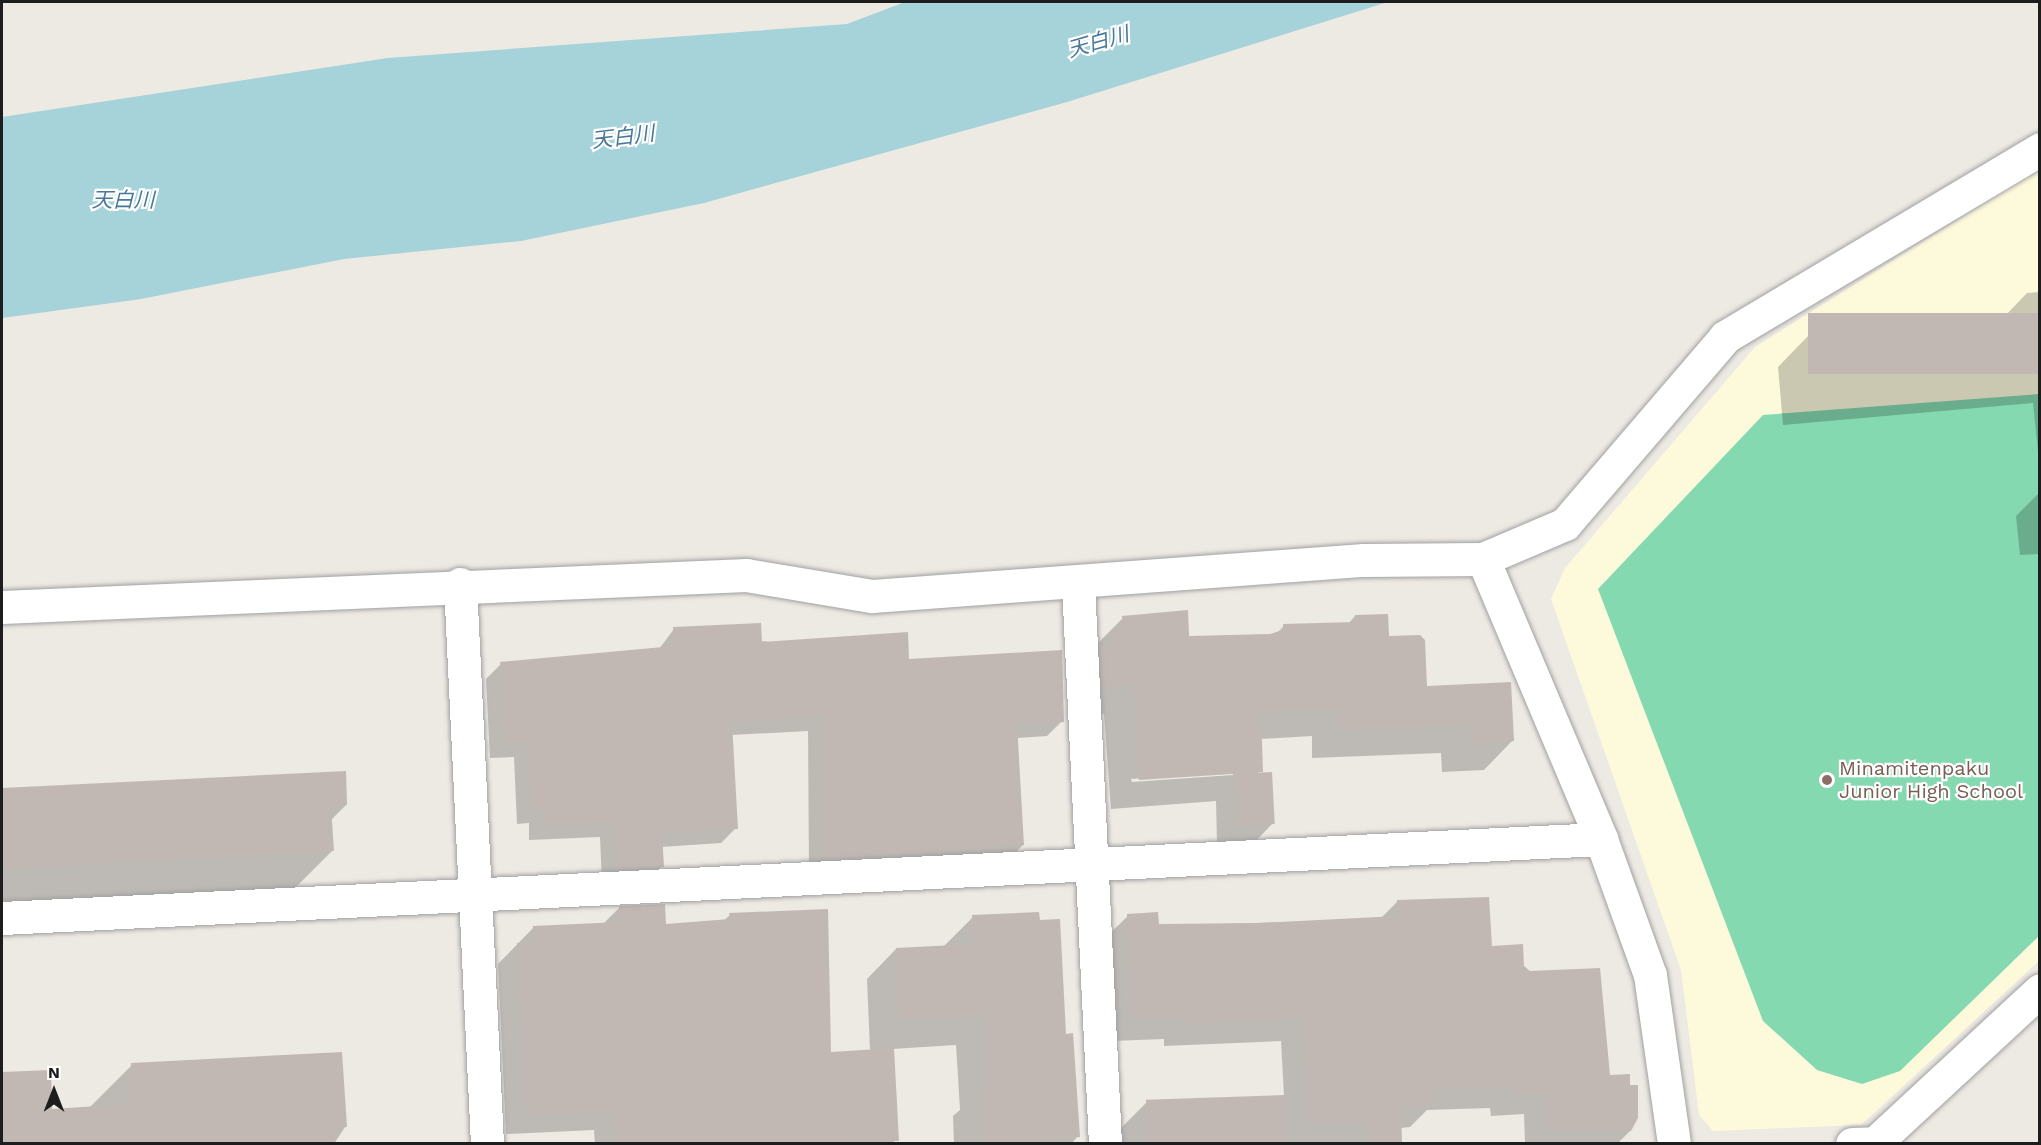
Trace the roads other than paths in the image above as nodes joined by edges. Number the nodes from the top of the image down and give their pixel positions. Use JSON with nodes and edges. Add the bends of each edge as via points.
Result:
{"nodes":[{"id":1,"x":2040,"y":149,"type":"edge"},
{"id":2,"x":1483,"y":559,"type":"junction"},
{"id":3,"x":460,"y":584,"type":"junction"},
{"id":4,"x":1078,"y":584,"type":"junction"},
{"id":5,"x":2,"y":607,"type":"edge"},
{"id":6,"x":1601,"y":839,"type":"junction"},
{"id":7,"x":1091,"y":865,"type":"junction"},
{"id":8,"x":474,"y":897,"type":"junction"},
{"id":9,"x":2,"y":918,"type":"edge"},
{"id":10,"x":2040,"y":990,"type":"edge"},
{"id":11,"x":487,"y":1143,"type":"edge"},
{"id":12,"x":1105,"y":1143,"type":"edge"},
{"id":13,"x":1674,"y":1143,"type":"edge"},
{"id":14,"x":1852,"y":1143,"type":"edge"}],
"edges":[{"from":1,"to":2,"type":"street","via":[[1725,337],[1565,524]]},
{"from":2,"to":4,"type":"street","via":[[1364,560]]},
{"from":2,"to":6,"type":"street"},
{"from":3,"to":4,"type":"street","via":[[746,575],[872,596]]},
{"from":3,"to":5,"type":"street"},
{"from":3,"to":8,"type":"street"},
{"from":4,"to":7,"type":"street"},
{"from":6,"to":7,"type":"street"},
{"from":6,"to":13,"type":"street","via":[[1650,975]]},
{"from":7,"to":8,"type":"street"},
{"from":7,"to":12,"type":"street"},
{"from":8,"to":9,"type":"street"},
{"from":8,"to":11,"type":"street"},
{"from":10,"to":14,"type":"street","via":[[1875,1143]]}]}
